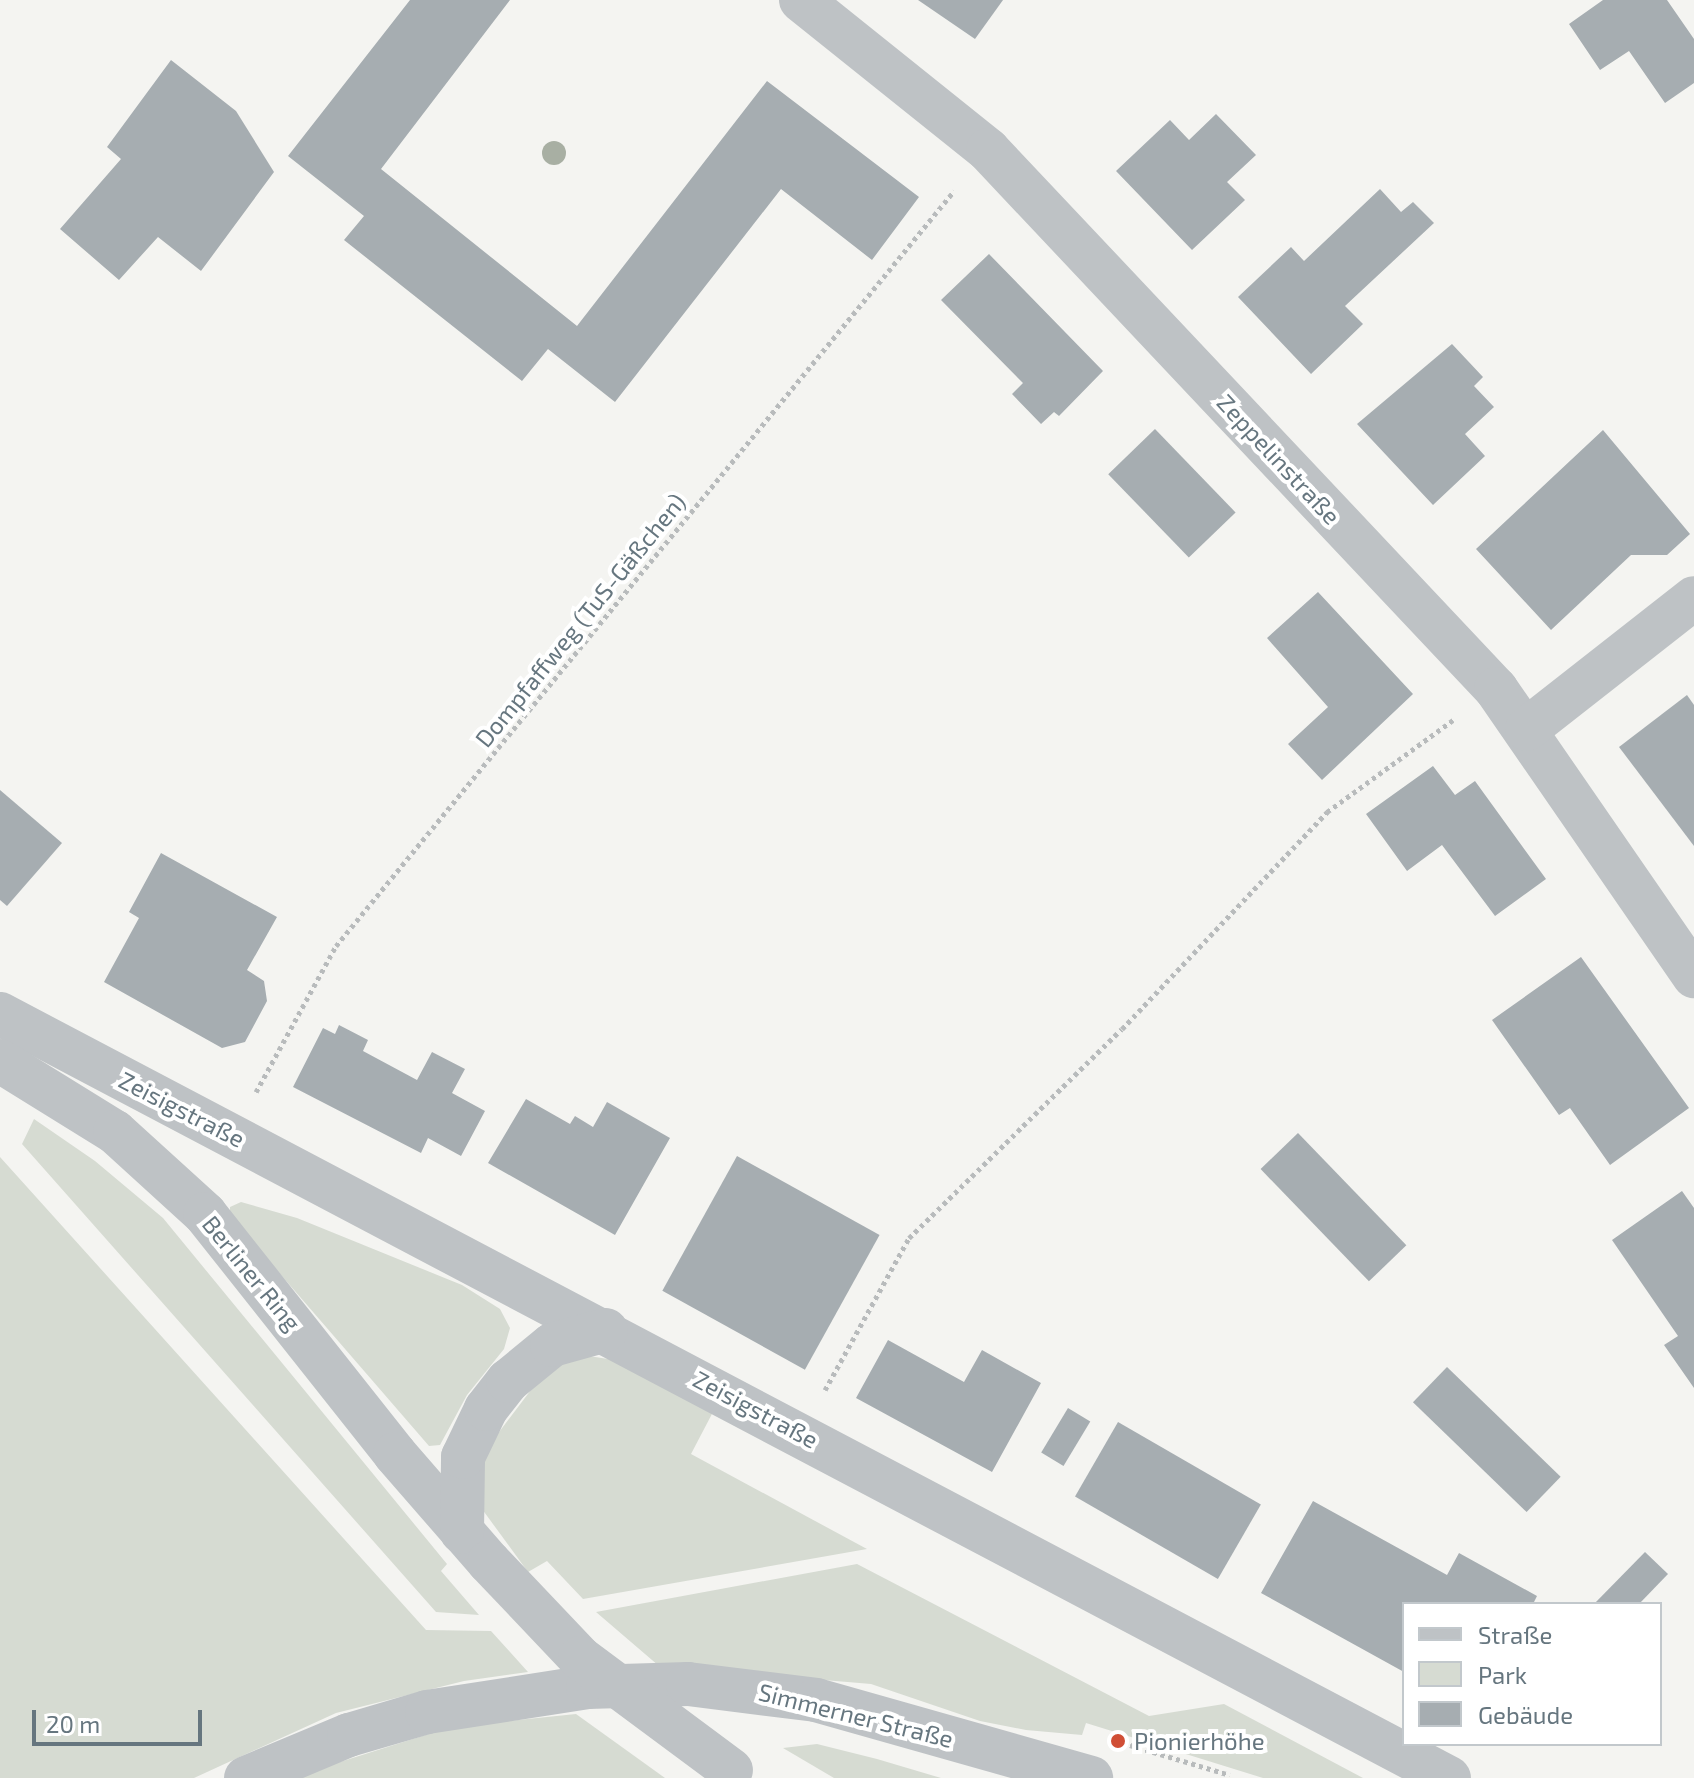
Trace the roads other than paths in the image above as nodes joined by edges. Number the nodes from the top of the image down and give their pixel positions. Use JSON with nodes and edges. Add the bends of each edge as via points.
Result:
{"nodes":[{"id":1,"x":801,"y":0,"type":"edge"},
{"id":2,"x":1694,"y":598,"type":"edge"},
{"id":3,"x":1527,"y":729,"type":"junction"},
{"id":4,"x":1694,"y":976,"type":"edge"},
{"id":5,"x":0,"y":979,"type":"edge"},
{"id":6,"x":5,"y":1032,"type":"edge"},
{"id":7,"x":606,"y":1330,"type":"junction"},
{"id":8,"x":476,"y":1547,"type":"junction"},
{"id":9,"x":738,"y":1774,"type":"edge"},
{"id":10,"x":246,"y":1778,"type":"edge"},
{"id":11,"x":1091,"y":1778,"type":"edge"},
{"id":12,"x":1449,"y":1778,"type":"edge"}],
"edges":[{"from":1,"to":3,"type":"street","name":"Zeppelinstraße","via":[[988,150],[1496,689]]},
{"from":2,"to":3,"type":"street"},
{"from":3,"to":4,"type":"street","name":"Zeppelinstraße"},
{"from":5,"to":6,"type":"street"},
{"from":6,"to":7,"type":"street","name":"Zeisigstraße","via":[[60,1046]]},
{"from":6,"to":8,"type":"street","name":"Berliner Ring","via":[[196,1205]]},
{"from":7,"to":8,"type":"street","via":[[552,1345],[508,1381],[486,1409],[463,1457]]},
{"from":7,"to":12,"type":"street","name":"Zeisigstraße"},
{"from":8,"to":9,"type":"street","name":"Berliner Ring","bridge":true,"via":[[580,1658]]},
{"from":10,"to":11,"type":"street","name":"Simmerner Straße","via":[[349,1735],[427,1712],[588,1687],[688,1684],[816,1700]]}]}
